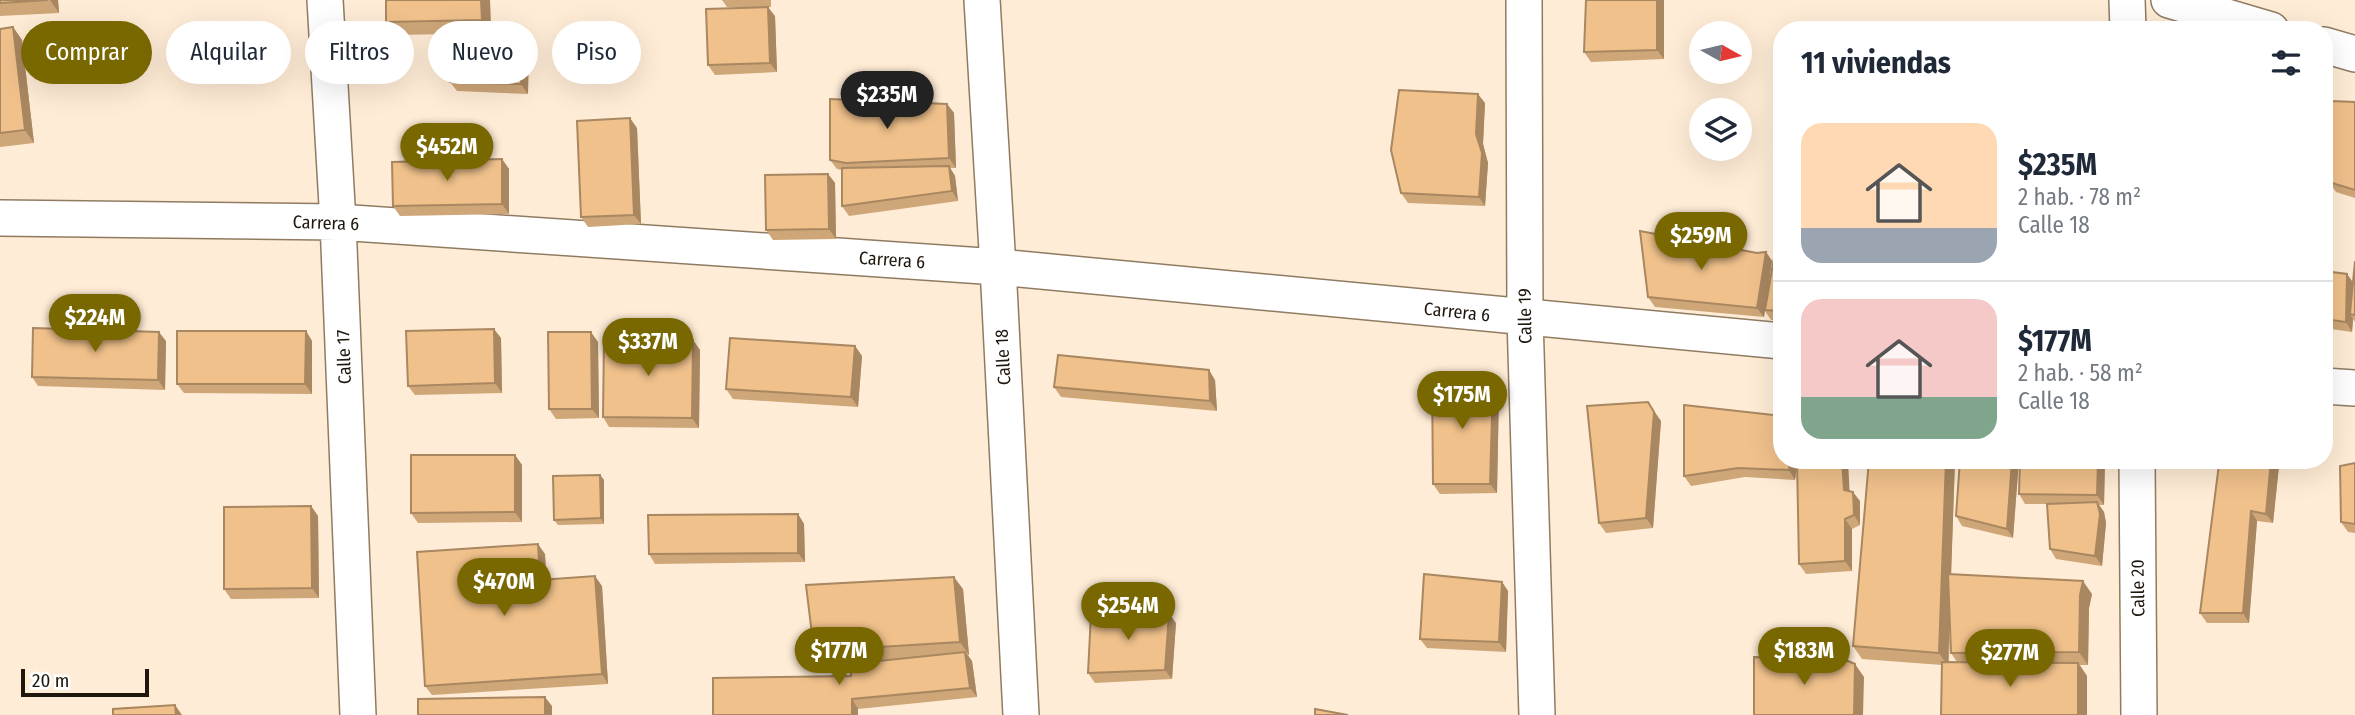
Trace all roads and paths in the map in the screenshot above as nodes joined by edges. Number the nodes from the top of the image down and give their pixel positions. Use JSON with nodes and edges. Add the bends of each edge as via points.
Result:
{"nodes":[{"id":1,"x":325,"y":0,"type":"edge"},
{"id":2,"x":982,"y":0,"type":"edge"},
{"id":3,"x":1524,"y":0,"type":"edge"},
{"id":4,"x":2127,"y":0,"type":"edge"},
{"id":5,"x":2169,"y":0,"type":"edge"},
{"id":6,"x":2128,"y":21,"type":"edge"},
{"id":7,"x":2240,"y":21,"type":"edge"},
{"id":8,"x":2333,"y":48,"type":"edge"},
{"id":9,"x":2355,"y":54,"type":"edge"},
{"id":10,"x":0,"y":218,"type":"edge"},
{"id":11,"x":338,"y":222,"type":"junction"},
{"id":12,"x":998,"y":267,"type":"junction"},
{"id":13,"x":1525,"y":318,"type":"junction"},
{"id":14,"x":1773,"y":340,"type":"edge"},
{"id":15,"x":2333,"y":387,"type":"edge"},
{"id":16,"x":2355,"y":388,"type":"edge"},
{"id":17,"x":2137,"y":469,"type":"edge"},
{"id":18,"x":358,"y":715,"type":"edge"},
{"id":19,"x":1021,"y":715,"type":"edge"},
{"id":20,"x":1537,"y":715,"type":"edge"},
{"id":21,"x":2139,"y":715,"type":"edge"}],
"edges":[{"from":1,"to":11,"type":"street","name":"Calle 17"},
{"from":2,"to":12,"type":"street","name":"Calle 18"},
{"from":3,"to":13,"type":"street","name":"Calle 19"},
{"from":4,"to":6,"type":"street"},
{"from":5,"to":7,"type":"street"},
{"from":8,"to":9,"type":"street"},
{"from":10,"to":11,"type":"street","name":"Carrera 6"},
{"from":11,"to":12,"type":"street","name":"Carrera 6"},
{"from":11,"to":18,"type":"street","name":"Calle 17"},
{"from":12,"to":13,"type":"street","name":"Carrera 6"},
{"from":12,"to":19,"type":"street","name":"Calle 18"},
{"from":13,"to":14,"type":"street","name":"Carrera 6"},
{"from":13,"to":20,"type":"street","name":"Calle 19"},
{"from":15,"to":16,"type":"street"},
{"from":17,"to":21,"type":"street","name":"Calle 20"}]}
